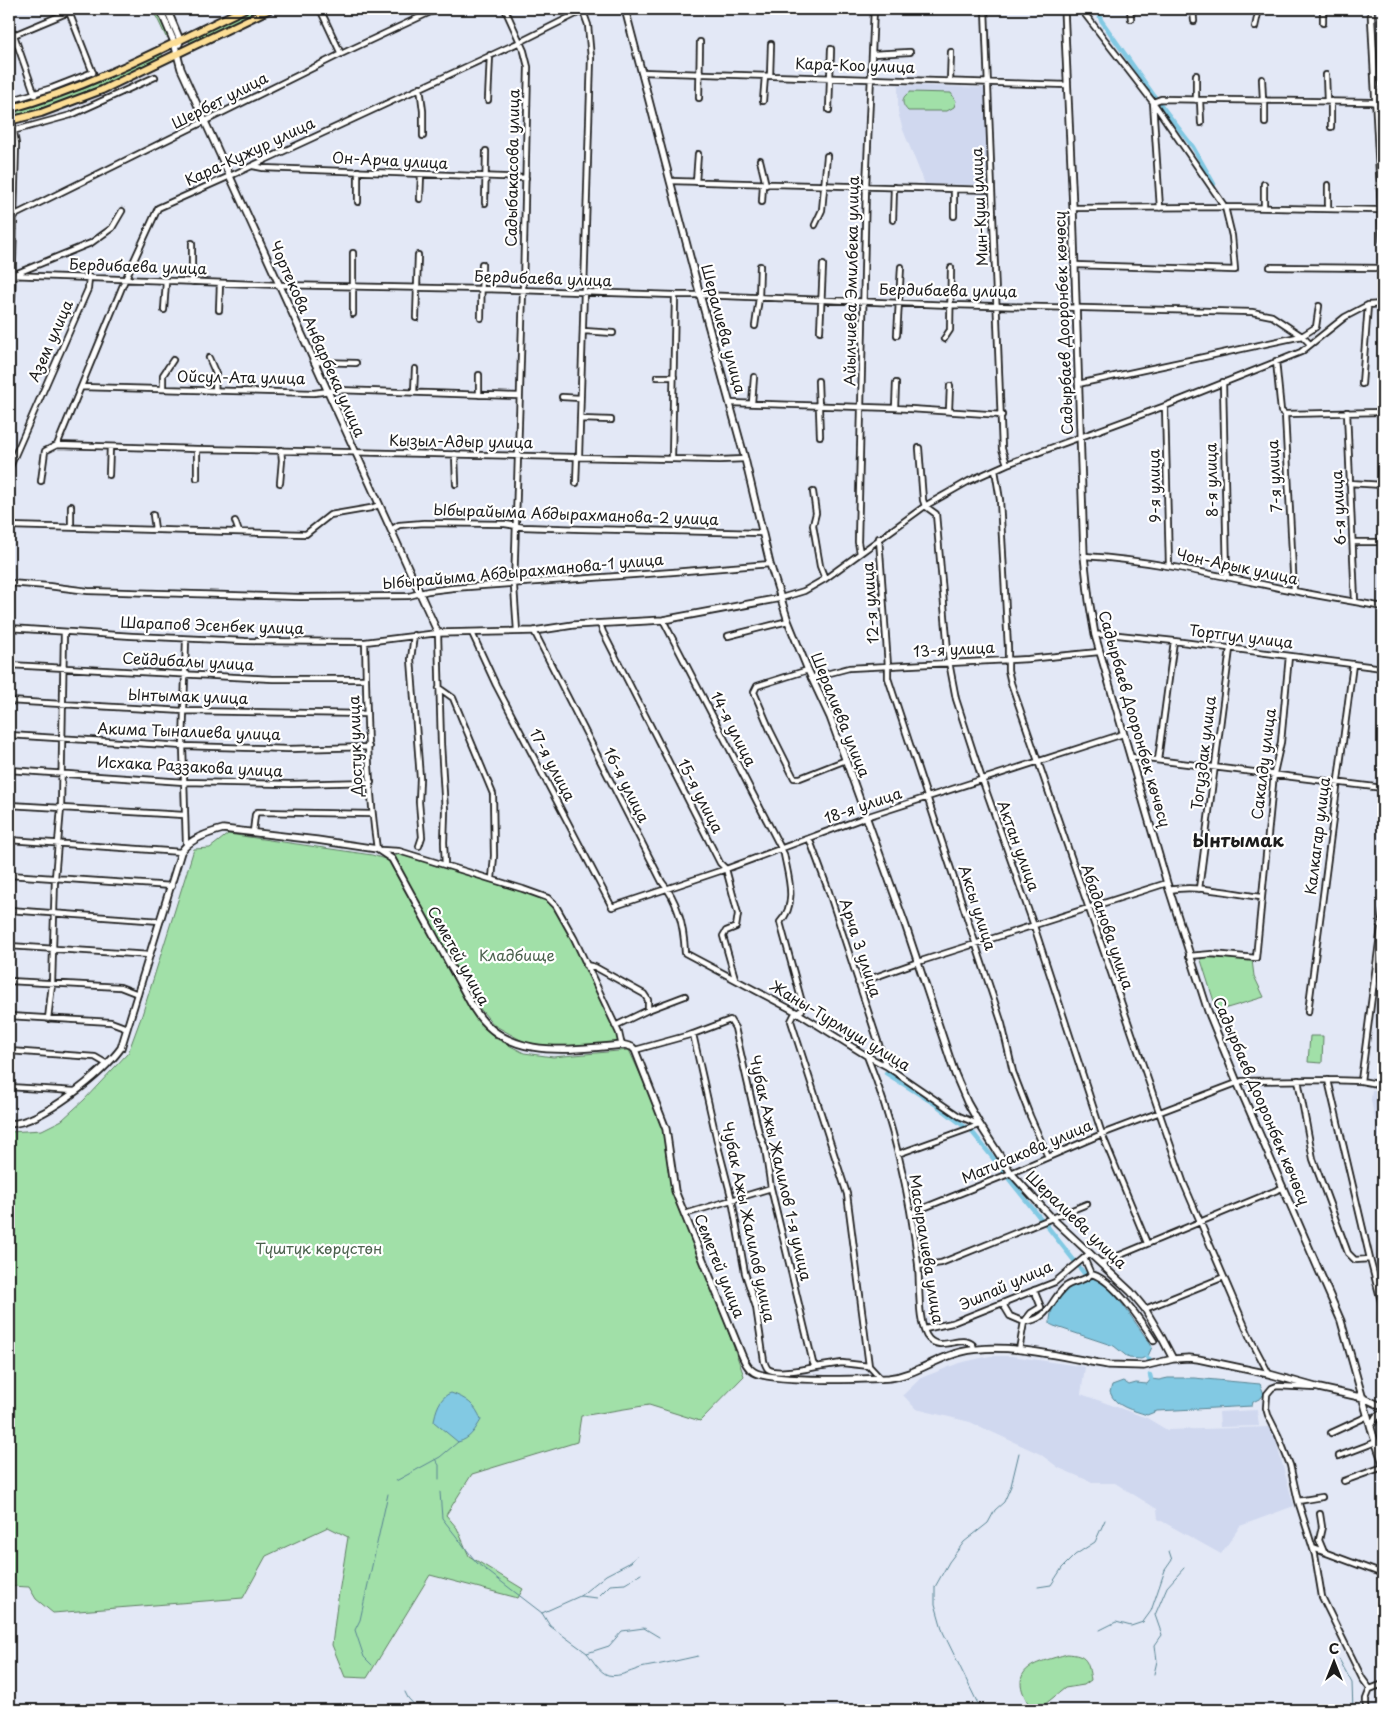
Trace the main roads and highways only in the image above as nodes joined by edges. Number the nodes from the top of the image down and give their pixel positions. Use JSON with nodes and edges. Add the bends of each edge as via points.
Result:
{"nodes":[{"id":1,"x":244,"y":9,"type":"edge"},
{"id":2,"x":270,"y":9,"type":"edge"},
{"id":3,"x":9,"y":109,"type":"edge"},
{"id":4,"x":10,"y":121,"type":"edge"}],
"edges":[{"from":1,"to":3,"type":"main road","via":[[96,79]]},
{"from":2,"to":4,"type":"main road","via":[[70,104]]}]}
